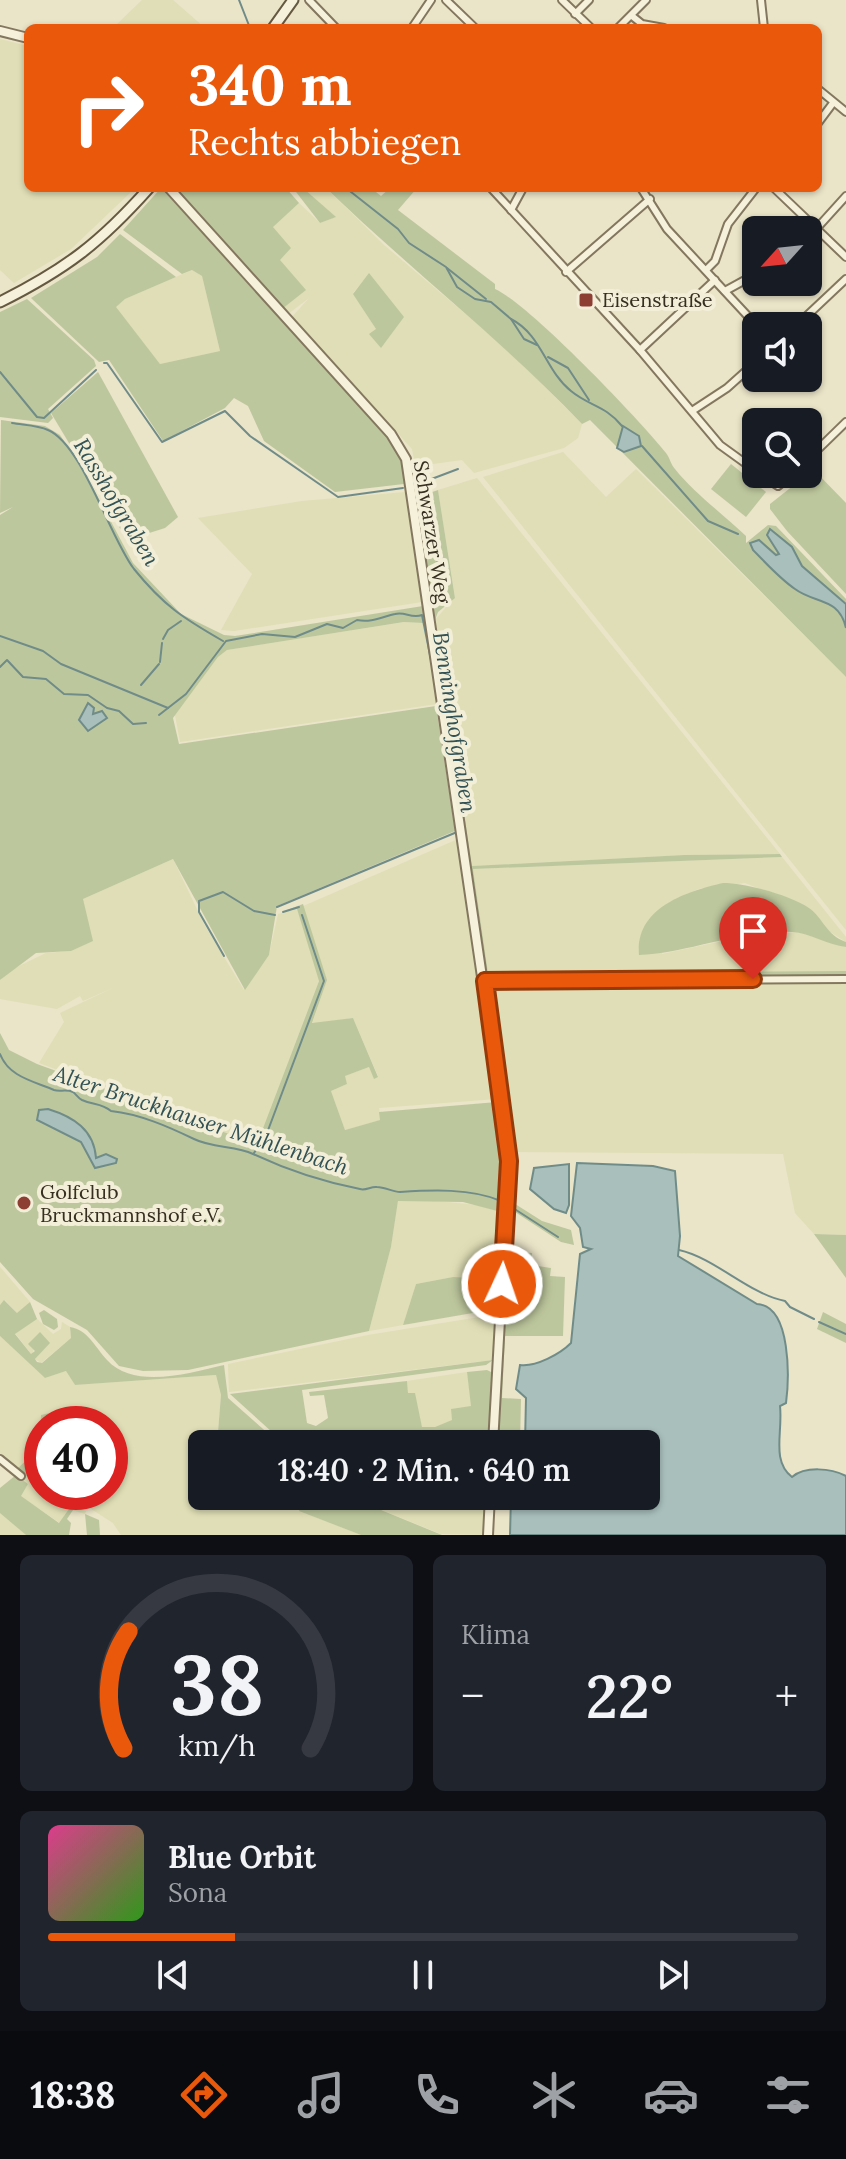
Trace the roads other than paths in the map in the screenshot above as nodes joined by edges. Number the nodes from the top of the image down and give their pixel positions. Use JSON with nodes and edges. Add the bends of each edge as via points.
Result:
{"nodes":[{"id":1,"x":293,"y":0,"type":"edge"},
{"id":2,"x":309,"y":0,"type":"edge"},
{"id":3,"x":431,"y":0,"type":"edge"},
{"id":4,"x":446,"y":0,"type":"edge"},
{"id":5,"x":562,"y":0,"type":"edge"},
{"id":6,"x":589,"y":0,"type":"edge"},
{"id":7,"x":646,"y":0,"type":"edge"},
{"id":8,"x":764,"y":1,"type":"edge"},
{"id":9,"x":575,"y":14,"type":"junction"},
{"id":10,"x":632,"y":16,"type":"junction"},
{"id":11,"x":276,"y":24,"type":"edge"},
{"id":12,"x":332,"y":24,"type":"edge"},
{"id":13,"x":415,"y":24,"type":"edge"},
{"id":14,"x":471,"y":24,"type":"edge"},
{"id":15,"x":585,"y":24,"type":"edge"},
{"id":16,"x":623,"y":24,"type":"edge"},
{"id":17,"x":642,"y":24,"type":"edge"},
{"id":18,"x":764,"y":24,"type":"edge"},
{"id":19,"x":0,"y":31,"type":"edge"},
{"id":20,"x":24,"y":37,"type":"edge"},
{"id":21,"x":822,"y":93,"type":"edge"},
{"id":22,"x":833,"y":103,"type":"junction"},
{"id":23,"x":846,"y":112,"type":"edge"},
{"id":24,"x":822,"y":118,"type":"edge"},
{"id":25,"x":145,"y":192,"type":"edge"},
{"id":26,"x":173,"y":192,"type":"edge"},
{"id":27,"x":495,"y":192,"type":"edge"},
{"id":28,"x":521,"y":192,"type":"edge"},
{"id":29,"x":644,"y":192,"type":"edge"},
{"id":30,"x":753,"y":192,"type":"edge"},
{"id":31,"x":778,"y":192,"type":"edge"},
{"id":32,"x":846,"y":196,"type":"edge"},
{"id":33,"x":650,"y":199,"type":"junction"},
{"id":34,"x":511,"y":210,"type":"junction"},
{"id":35,"x":803,"y":216,"type":"edge"},
{"id":36,"x":822,"y":223,"type":"edge"},
{"id":37,"x":822,"y":234,"type":"edge"},
{"id":38,"x":846,"y":257,"type":"edge"},
{"id":39,"x":706,"y":270,"type":"junction"},
{"id":40,"x":566,"y":272,"type":"junction"},
{"id":41,"x":846,"y":279,"type":"edge"},
{"id":42,"x":715,"y":280,"type":"junction"},
{"id":43,"x":742,"y":282,"type":"edge"},
{"id":44,"x":725,"y":291,"type":"junction"},
{"id":45,"x":0,"y":302,"type":"edge"},
{"id":46,"x":744,"y":312,"type":"edge"},
{"id":47,"x":811,"y":312,"type":"edge"},
{"id":48,"x":640,"y":350,"type":"junction"},
{"id":49,"x":742,"y":375,"type":"edge"},
{"id":50,"x":692,"y":411,"type":"junction"},
{"id":51,"x":846,"y":422,"type":"edge"},
{"id":52,"x":822,"y":445,"type":"edge"},
{"id":53,"x":742,"y":461,"type":"edge"},
{"id":54,"x":846,"y":979,"type":"edge"},
{"id":55,"x":485,"y":981,"type":"junction"},
{"id":56,"x":494,"y":1430,"type":"edge"},
{"id":57,"x":0,"y":1459,"type":"edge"},
{"id":58,"x":21,"y":1476,"type":"dead end"},
{"id":59,"x":489,"y":1510,"type":"edge"},
{"id":60,"x":488,"y":1535,"type":"edge"}],
"edges":[{"from":1,"to":11,"type":"main road"},
{"from":2,"to":12,"type":"street"},
{"from":3,"to":13,"type":"street"},
{"from":4,"to":14,"type":"street"},
{"from":5,"to":9,"type":"street"},
{"from":6,"to":9,"type":"street"},
{"from":7,"to":10,"type":"street"},
{"from":8,"to":18,"type":"street"},
{"from":9,"to":15,"type":"street"},
{"from":10,"to":16,"type":"street"},
{"from":10,"to":17,"type":"street"},
{"from":19,"to":20,"type":"street"},
{"from":21,"to":22,"type":"street"},
{"from":22,"to":23,"type":"street"},
{"from":22,"to":24,"type":"street"},
{"from":25,"to":45,"type":"main road","via":[[89,250]]},
{"from":26,"to":55,"type":"street","name":"Schwarzer Weg","via":[[391,434],[406,459]]},
{"from":27,"to":34,"type":"street"},
{"from":28,"to":34,"type":"street"},
{"from":29,"to":33,"type":"street"},
{"from":30,"to":39,"type":"street","via":[[728,224],[715,261]]},
{"from":31,"to":35,"type":"street"},
{"from":32,"to":36,"type":"street"},
{"from":33,"to":39,"type":"street","via":[[667,229]]},
{"from":33,"to":40,"type":"street"},
{"from":34,"to":40,"type":"street"},
{"from":37,"to":38,"type":"street"},
{"from":39,"to":42,"type":"street"},
{"from":40,"to":48,"type":"street"},
{"from":41,"to":47,"type":"street"},
{"from":42,"to":44,"type":"street"},
{"from":42,"to":48,"type":"street"},
{"from":43,"to":44,"type":"street"},
{"from":44,"to":46,"type":"street"},
{"from":48,"to":50,"type":"street"},
{"from":49,"to":50,"type":"street"},
{"from":50,"to":53,"type":"street","via":[[720,445]]},
{"from":51,"to":52,"type":"street"},
{"from":54,"to":55,"type":"street"},
{"from":55,"to":56,"type":"street","name":"Schwarzer Weg","via":[[509,1161]]},
{"from":57,"to":58,"type":"street"},
{"from":59,"to":60,"type":"street"}]}
